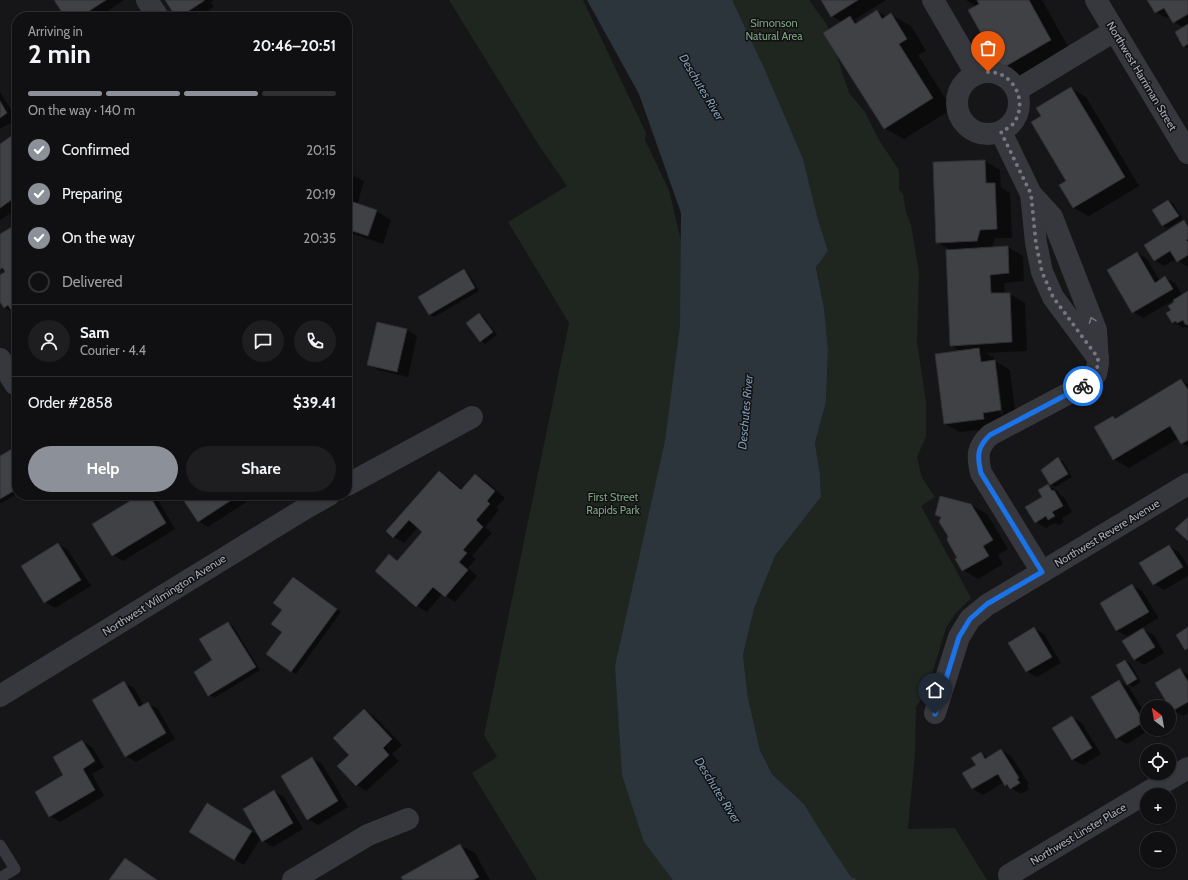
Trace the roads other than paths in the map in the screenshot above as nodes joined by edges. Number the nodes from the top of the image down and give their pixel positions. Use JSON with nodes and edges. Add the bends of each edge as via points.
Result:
{"nodes":[{"id":1,"x":147,"y":0,"type":"edge"},
{"id":2,"x":932,"y":0,"type":"edge"},
{"id":3,"x":1096,"y":0,"type":"edge"},
{"id":4,"x":155,"y":12,"type":"edge"},
{"id":5,"x":1114,"y":31,"type":"junction"},
{"id":6,"x":976,"y":74,"type":"junction"},
{"id":7,"x":1017,"y":90,"type":"junction"},
{"id":8,"x":1001,"y":132,"type":"junction"},
{"id":9,"x":1188,"y":152,"type":"edge"},
{"id":10,"x":1031,"y":194,"type":"junction"},
{"id":11,"x":1098,"y":358,"type":"junction"},
{"id":12,"x":0,"y":359,"type":"edge"},
{"id":13,"x":11,"y":386,"type":"edge"},
{"id":14,"x":472,"y":417,"type":"dead end"},
{"id":15,"x":352,"y":482,"type":"edge"},
{"id":16,"x":1188,"y":484,"type":"edge"},
{"id":17,"x":302,"y":501,"type":"edge"},
{"id":18,"x":1042,"y":572,"type":"junction"},
{"id":19,"x":0,"y":696,"type":"edge"},
{"id":20,"x":935,"y":714,"type":"dead end"},
{"id":21,"x":1188,"y":768,"type":"edge"},
{"id":22,"x":408,"y":818,"type":"dead end"},
{"id":23,"x":0,"y":845,"type":"edge"},
{"id":24,"x":1009,"y":875,"type":"dead end"},
{"id":25,"x":0,"y":878,"type":"edge"},
{"id":26,"x":293,"y":880,"type":"edge"}],
"edges":[{"from":1,"to":4,"type":"street"},
{"from":2,"to":6,"type":"street"},
{"from":3,"to":5,"type":"street","name":"Northwest Harriman Street"},
{"from":5,"to":7,"type":"street"},
{"from":5,"to":9,"type":"street","name":"Northwest Harriman Street"},
{"from":6,"to":7,"type":"street","via":[[1000,74]]},
{"from":6,"to":8,"type":"street","via":[[959,92],[959,116],[977,133],[989,135]]},
{"from":7,"to":8,"type":"street","via":[[1020,103],[1018,115],[1011,125]]},
{"from":8,"to":10,"type":"street"},
{"from":11,"to":10,"type":"street","one_way":true,"via":[[1096,330],[1052,217]]},
{"from":10,"to":11,"type":"street","via":[[1036,244],[1042,272],[1053,297]]},
{"from":11,"to":18,"type":"street","via":[[1096,374],[1088,383],[990,435],[982,443],[978,453],[981,473]]},
{"from":12,"to":13,"type":"street"},
{"from":14,"to":15,"type":"street"},
{"from":16,"to":18,"type":"street","name":"Northwest Revere Avenue"},
{"from":17,"to":19,"type":"street","name":"Northwest Wilmington Avenue"},
{"from":18,"to":20,"type":"street","name":"Northwest Revere Avenue","via":[[987,604],[970,619],[959,637]]},
{"from":21,"to":24,"type":"street","name":"Northwest Linster Place"},
{"from":22,"to":26,"type":"street","via":[[368,834]]},
{"from":23,"to":25,"type":"lane","via":[[15,869]]}]}
